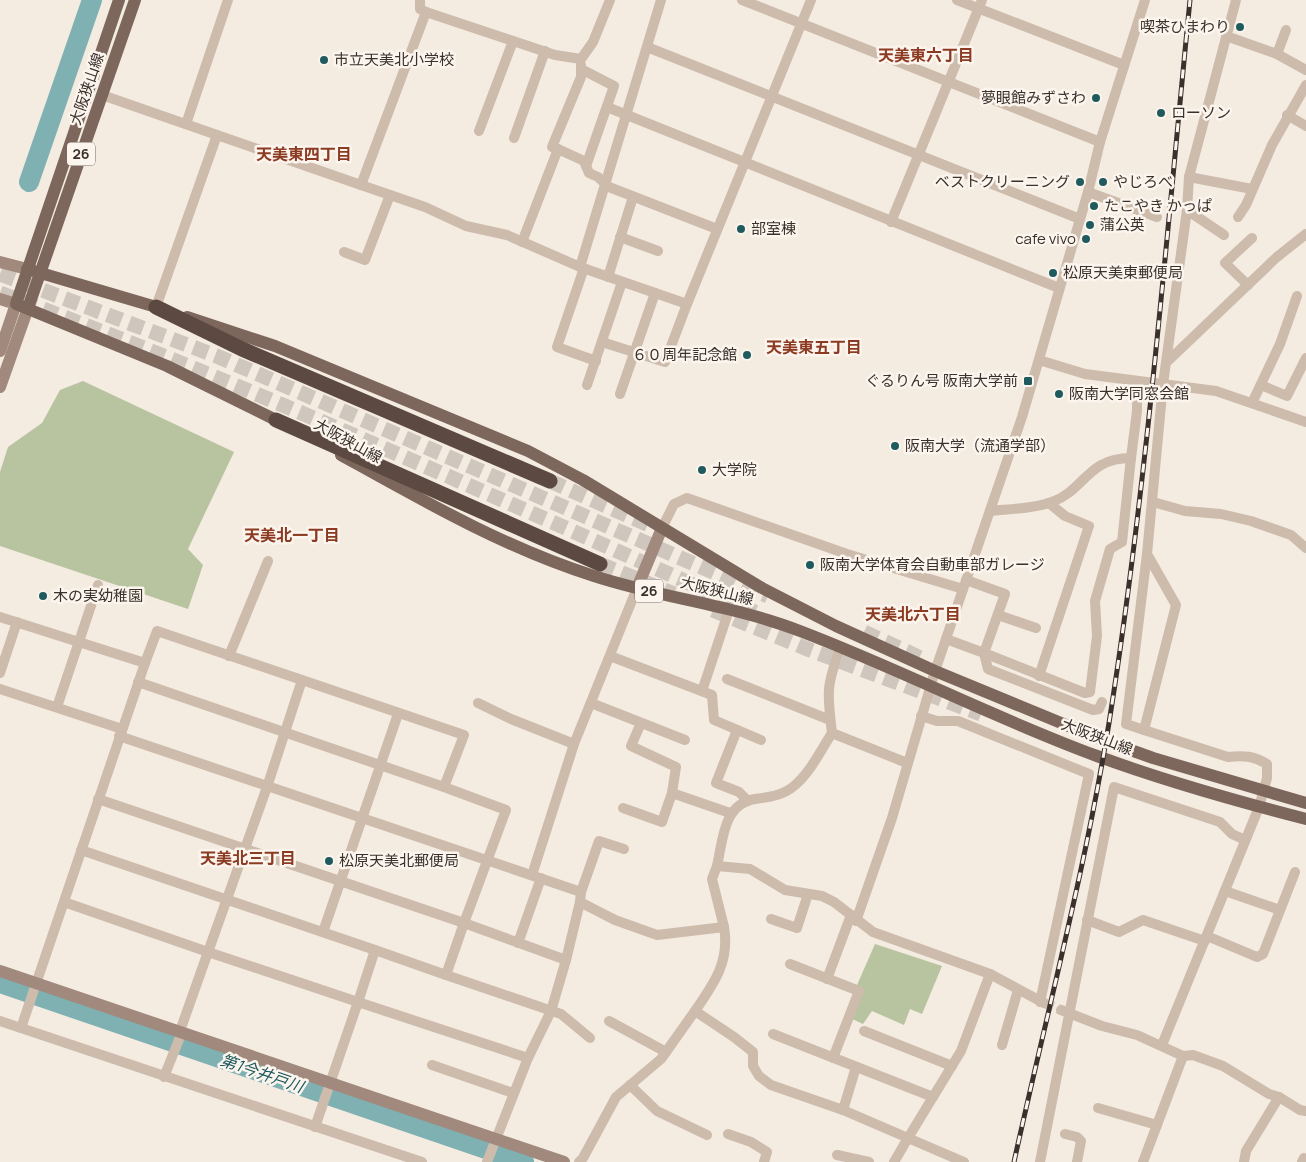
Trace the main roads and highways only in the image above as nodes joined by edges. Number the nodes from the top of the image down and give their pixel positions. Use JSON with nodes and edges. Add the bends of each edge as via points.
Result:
{"nodes":[{"id":1,"x":119,"y":0,"type":"edge"},
{"id":2,"x":136,"y":0,"type":"edge"},
{"id":3,"x":33,"y":271,"type":"junction"},
{"id":4,"x":156,"y":307,"type":"junction"},
{"id":5,"x":276,"y":420,"type":"junction"},
{"id":6,"x":550,"y":481,"type":"tunnel mouth"},
{"id":7,"x":600,"y":564,"type":"tunnel mouth"},
{"id":8,"x":1306,"y":803,"type":"edge"},
{"id":9,"x":1306,"y":819,"type":"edge"}],
"edges":[{"from":1,"to":3,"type":"main road","name":"大阪狭山線","number":"26"},
{"from":2,"to":3,"type":"main road","name":"大阪狭山線","number":"26"},
{"from":3,"to":4,"type":"main road","name":"大阪狭山線"},
{"from":3,"to":5,"type":"main road","name":"大阪狭山線","number":"26","via":[[22,306],[167,366]]},
{"from":4,"to":6,"type":"highway","via":[[242,349]]},
{"from":4,"to":8,"type":"main road","name":"大阪狭山線","via":[[276,346],[528,451],[583,480],[732,572],[935,671],[1152,758]]},
{"from":5,"to":7,"type":"highway"},
{"from":5,"to":9,"type":"main road","name":"大阪狭山線","number":"26","via":[[400,488],[503,540],[565,566],[798,630],[1095,755]]}]}
